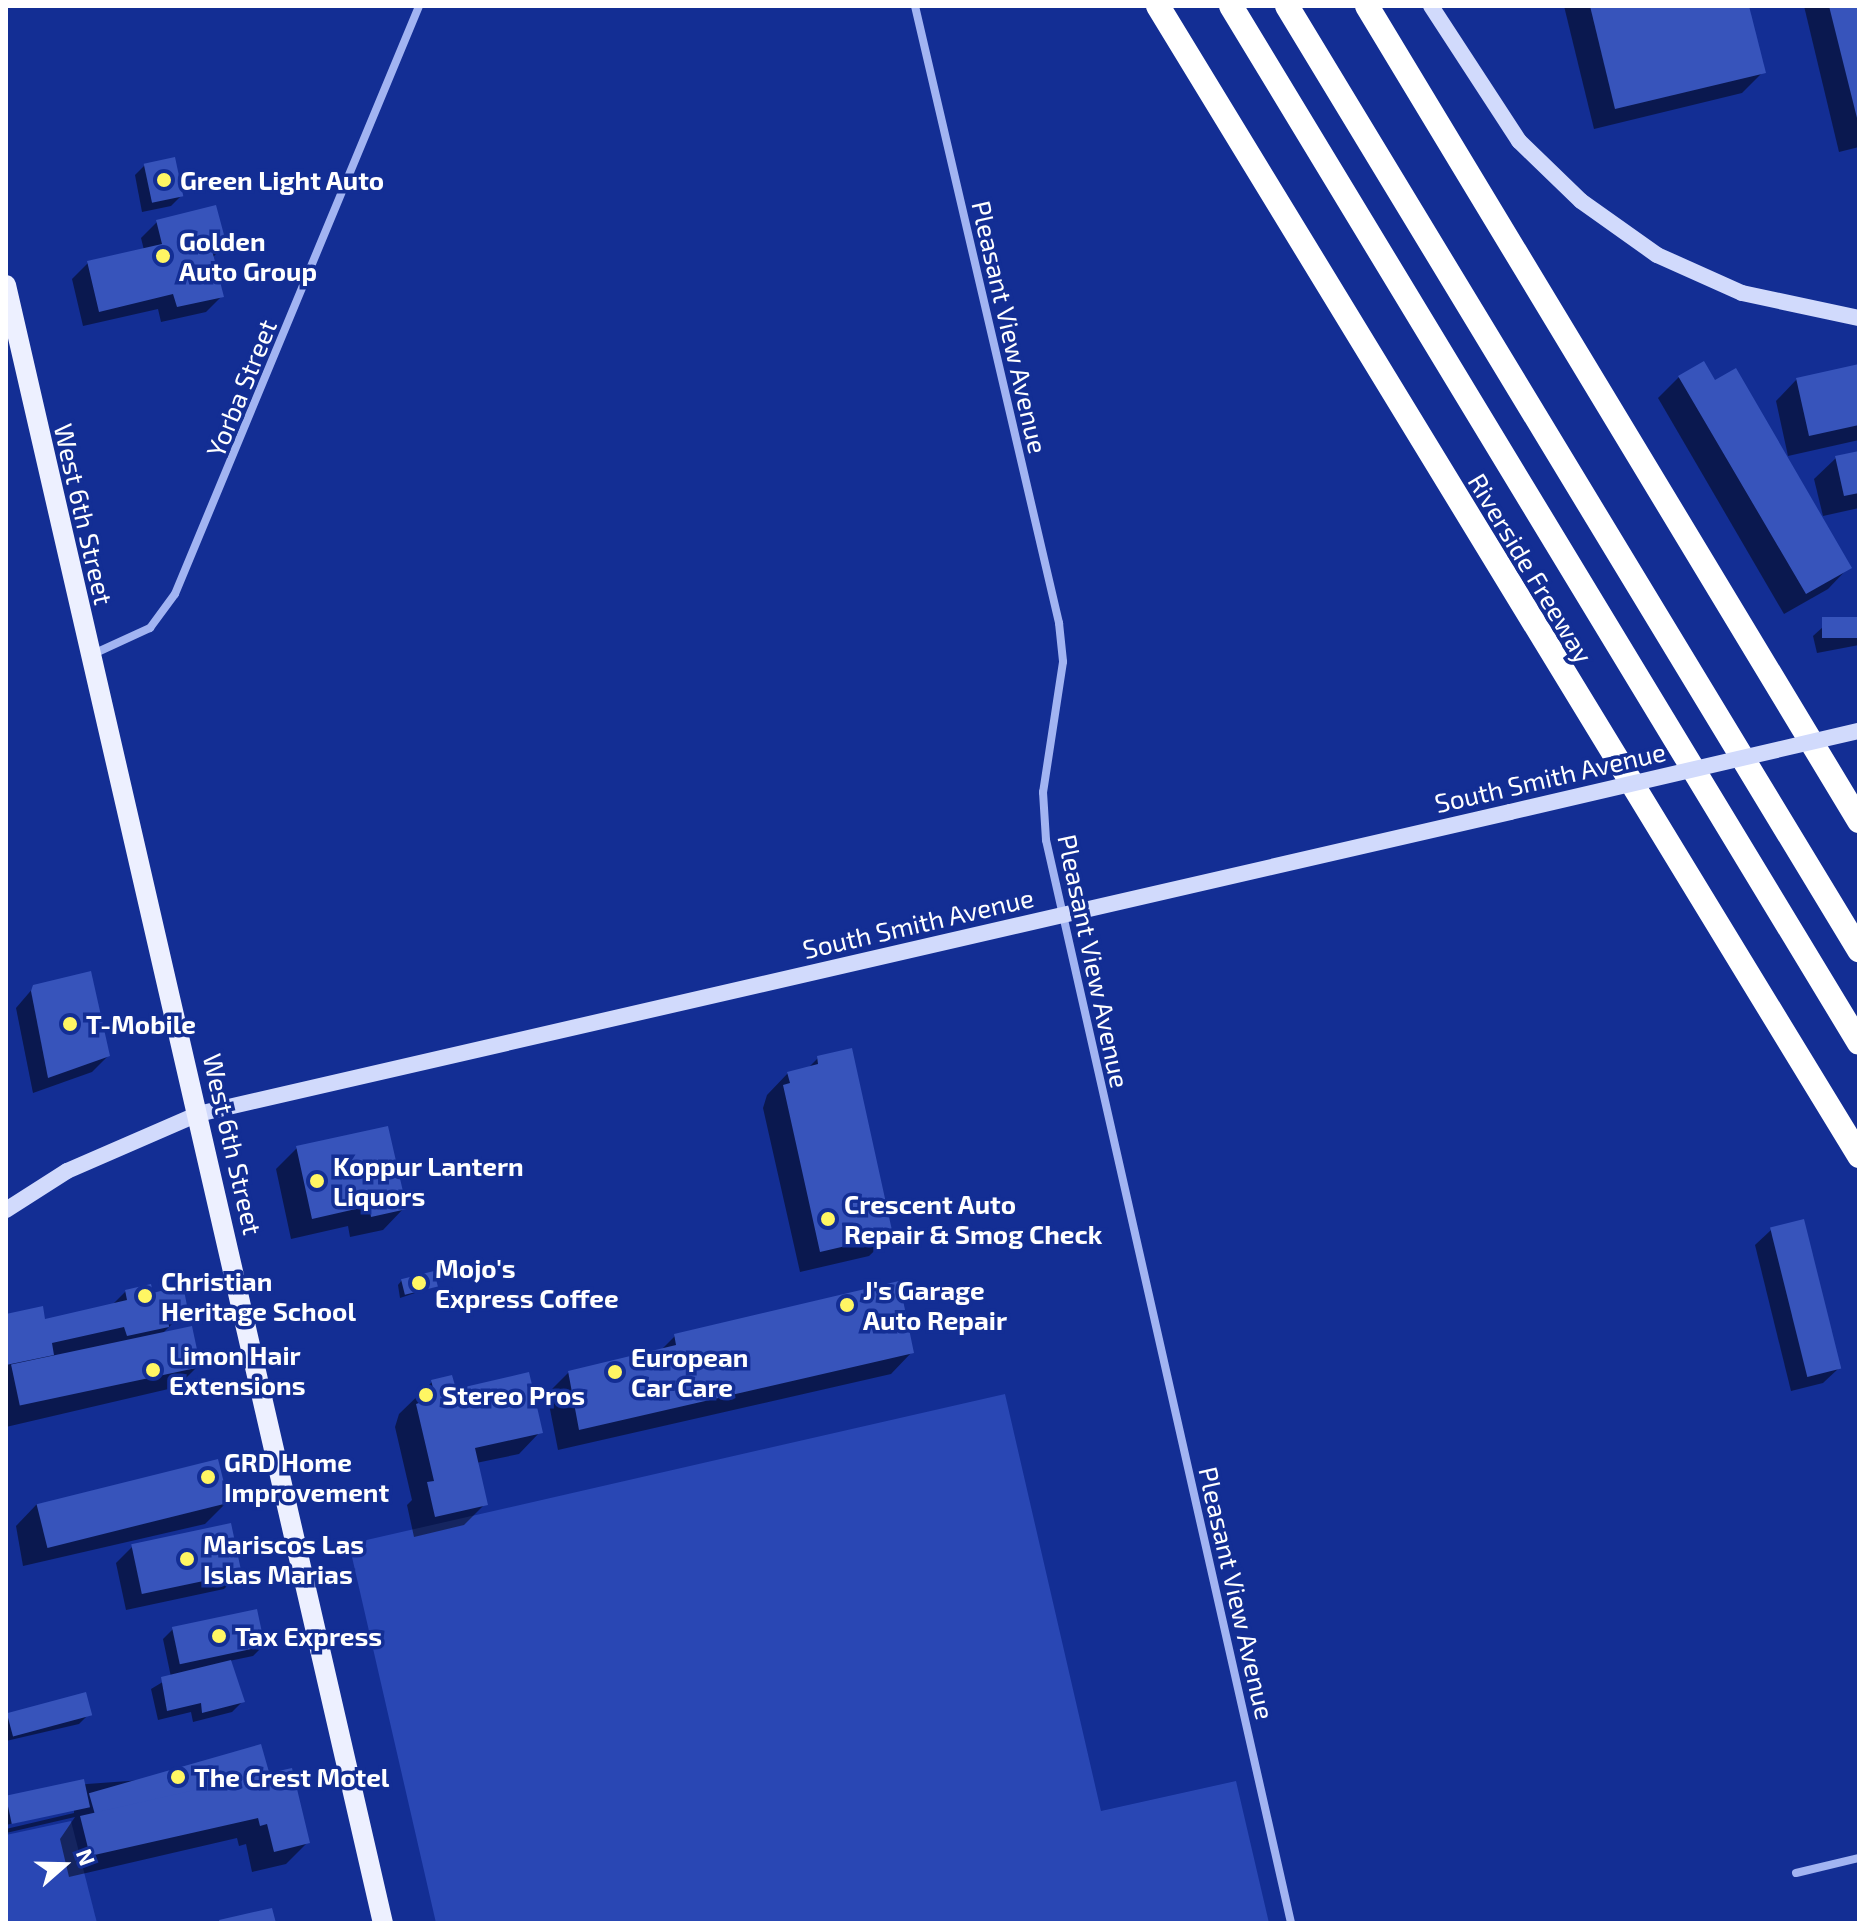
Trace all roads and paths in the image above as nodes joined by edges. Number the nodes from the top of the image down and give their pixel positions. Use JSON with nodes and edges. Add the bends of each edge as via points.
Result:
{"nodes":[{"id":1,"x":419,"y":6,"type":"edge"},
{"id":2,"x":915,"y":6,"type":"edge"},
{"id":3,"x":1158,"y":6,"type":"edge"},
{"id":4,"x":1231,"y":6,"type":"edge"},
{"id":5,"x":1287,"y":6,"type":"edge"},
{"id":6,"x":1367,"y":6,"type":"edge"},
{"id":7,"x":1431,"y":6,"type":"edge"},
{"id":8,"x":6,"y":285,"type":"edge"},
{"id":9,"x":1859,"y":318,"type":"edge"},
{"id":10,"x":89,"y":656,"type":"junction"},
{"id":11,"x":1859,"y":731,"type":"edge"},
{"id":12,"x":1859,"y":821,"type":"edge"},
{"id":13,"x":1062,"y":914,"type":"junction"},
{"id":14,"x":1859,"y":950,"type":"edge"},
{"id":15,"x":1859,"y":1043,"type":"edge"},
{"id":16,"x":198,"y":1114,"type":"junction"},
{"id":17,"x":1859,"y":1156,"type":"edge"},
{"id":18,"x":6,"y":1210,"type":"edge"},
{"id":19,"x":1859,"y":1858,"type":"edge"},
{"id":20,"x":1796,"y":1873,"type":"dead end"},
{"id":21,"x":383,"y":1923,"type":"edge"},
{"id":22,"x":1291,"y":1923,"type":"edge"}],
"edges":[{"from":1,"to":10,"type":"street","name":"Yorba Street","via":[[175,594],[150,628]]},
{"from":2,"to":13,"type":"street","name":"Pleasant View Avenue","via":[[1059,623],[1063,662],[1042,807]]},
{"from":3,"to":17,"type":"highway","name":"Riverside Freeway"},
{"from":4,"to":15,"type":"highway"},
{"from":5,"to":14,"type":"highway"},
{"from":6,"to":12,"type":"highway"},
{"from":7,"to":9,"type":"main road","via":[[1519,141],[1581,201],[1657,255],[1742,293]]},
{"from":8,"to":10,"type":"main road","name":"West 6th Street"},
{"from":10,"to":16,"type":"main road","name":"West 6th Street"},
{"from":11,"to":13,"type":"main road","name":"South Smith Avenue","bridge":true},
{"from":13,"to":16,"type":"main road","name":"South Smith Avenue"},
{"from":13,"to":22,"type":"street","name":"Pleasant View Avenue"},
{"from":16,"to":18,"type":"main road","name":"South Smith Avenue","via":[[67,1171]]},
{"from":16,"to":21,"type":"main road","name":"West 6th Street"},
{"from":19,"to":20,"type":"street"}]}
